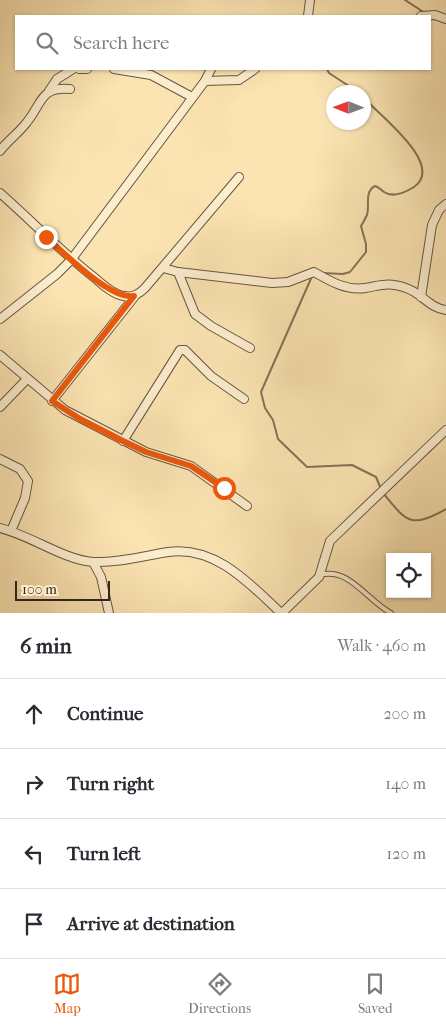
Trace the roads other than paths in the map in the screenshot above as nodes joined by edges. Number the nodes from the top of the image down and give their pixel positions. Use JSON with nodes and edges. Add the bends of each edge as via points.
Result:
{"nodes":[{"id":1,"x":310,"y":0,"type":"edge"},
{"id":2,"x":308,"y":15,"type":"edge"},
{"id":3,"x":431,"y":16,"type":"edge"},
{"id":4,"x":446,"y":19,"type":"edge"},
{"id":5,"x":71,"y":70,"type":"edge"},
{"id":6,"x":120,"y":70,"type":"edge"},
{"id":7,"x":210,"y":70,"type":"edge"},
{"id":8,"x":254,"y":70,"type":"edge"},
{"id":9,"x":205,"y":81,"type":"junction"},
{"id":10,"x":70,"y":88,"type":"dead end"},
{"id":11,"x":49,"y":91,"type":"junction"},
{"id":12,"x":192,"y":97,"type":"junction"},
{"id":13,"x":0,"y":151,"type":"edge"},
{"id":14,"x":239,"y":177,"type":"dead end"},
{"id":15,"x":0,"y":193,"type":"edge"},
{"id":16,"x":446,"y":204,"type":"edge"},
{"id":17,"x":71,"y":260,"type":"junction"},
{"id":18,"x":163,"y":268,"type":"junction"},
{"id":19,"x":178,"y":272,"type":"junction"},
{"id":20,"x":134,"y":296,"type":"junction"},
{"id":21,"x":421,"y":296,"type":"junction"},
{"id":22,"x":446,"y":310,"type":"edge"},
{"id":23,"x":0,"y":319,"type":"edge"},
{"id":24,"x":250,"y":348,"type":"dead end"},
{"id":25,"x":0,"y":355,"type":"edge"},
{"id":26,"x":27,"y":379,"type":"junction"},
{"id":27,"x":244,"y":399,"type":"dead end"},
{"id":28,"x":52,"y":401,"type":"junction"},
{"id":29,"x":0,"y":407,"type":"edge"},
{"id":30,"x":446,"y":430,"type":"edge"},
{"id":31,"x":123,"y":441,"type":"junction"},
{"id":32,"x":0,"y":459,"type":"edge"},
{"id":33,"x":247,"y":506,"type":"dead end"},
{"id":34,"x":0,"y":528,"type":"edge"},
{"id":35,"x":11,"y":531,"type":"junction"},
{"id":36,"x":93,"y":562,"type":"junction"},
{"id":37,"x":320,"y":575,"type":"junction"},
{"id":38,"x":109,"y":613,"type":"edge"},
{"id":39,"x":281,"y":613,"type":"edge"},
{"id":40,"x":390,"y":613,"type":"edge"}],
"edges":[{"from":1,"to":2,"type":"street"},
{"from":3,"to":4,"type":"street"},
{"from":5,"to":11,"type":"street","via":[[57,79]]},
{"from":6,"to":12,"type":"street","via":[[151,75]]},
{"from":7,"to":9,"type":"street"},
{"from":8,"to":9,"type":"street","via":[[239,80]]},
{"from":9,"to":12,"type":"street"},
{"from":10,"to":11,"type":"street"},
{"from":11,"to":13,"type":"street","via":[[27,122]]},
{"from":12,"to":17,"type":"street"},
{"from":14,"to":18,"type":"street"},
{"from":15,"to":17,"type":"street"},
{"from":16,"to":21,"type":"street","via":[[432,225]]},
{"from":17,"to":20,"type":"street","via":[[120,296]]},
{"from":17,"to":23,"type":"street"},
{"from":18,"to":19,"type":"street"},
{"from":18,"to":20,"type":"street"},
{"from":19,"to":21,"type":"street","via":[[272,283],[288,282],[314,272],[346,287],[365,288],[387,283]]},
{"from":19,"to":24,"type":"street","via":[[195,314]]},
{"from":20,"to":28,"type":"street"},
{"from":21,"to":22,"type":"street","via":[[435,308]]},
{"from":25,"to":26,"type":"street"},
{"from":26,"to":28,"type":"street"},
{"from":26,"to":29,"type":"street"},
{"from":27,"to":31,"type":"street","via":[[211,376],[185,350],[180,350]]},
{"from":28,"to":31,"type":"street"},
{"from":30,"to":37,"type":"street","via":[[330,541]]},
{"from":31,"to":33,"type":"street","via":[[191,466]]},
{"from":32,"to":35,"type":"street","via":[[20,469],[28,481],[25,498]]},
{"from":34,"to":35,"type":"street"},
{"from":35,"to":36,"type":"street"},
{"from":36,"to":38,"type":"street","via":[[101,577]]},
{"from":36,"to":39,"type":"street","via":[[176,552],[205,554],[251,584]]},
{"from":37,"to":39,"type":"street"},
{"from":37,"to":40,"type":"lane","via":[[343,576]]}]}
